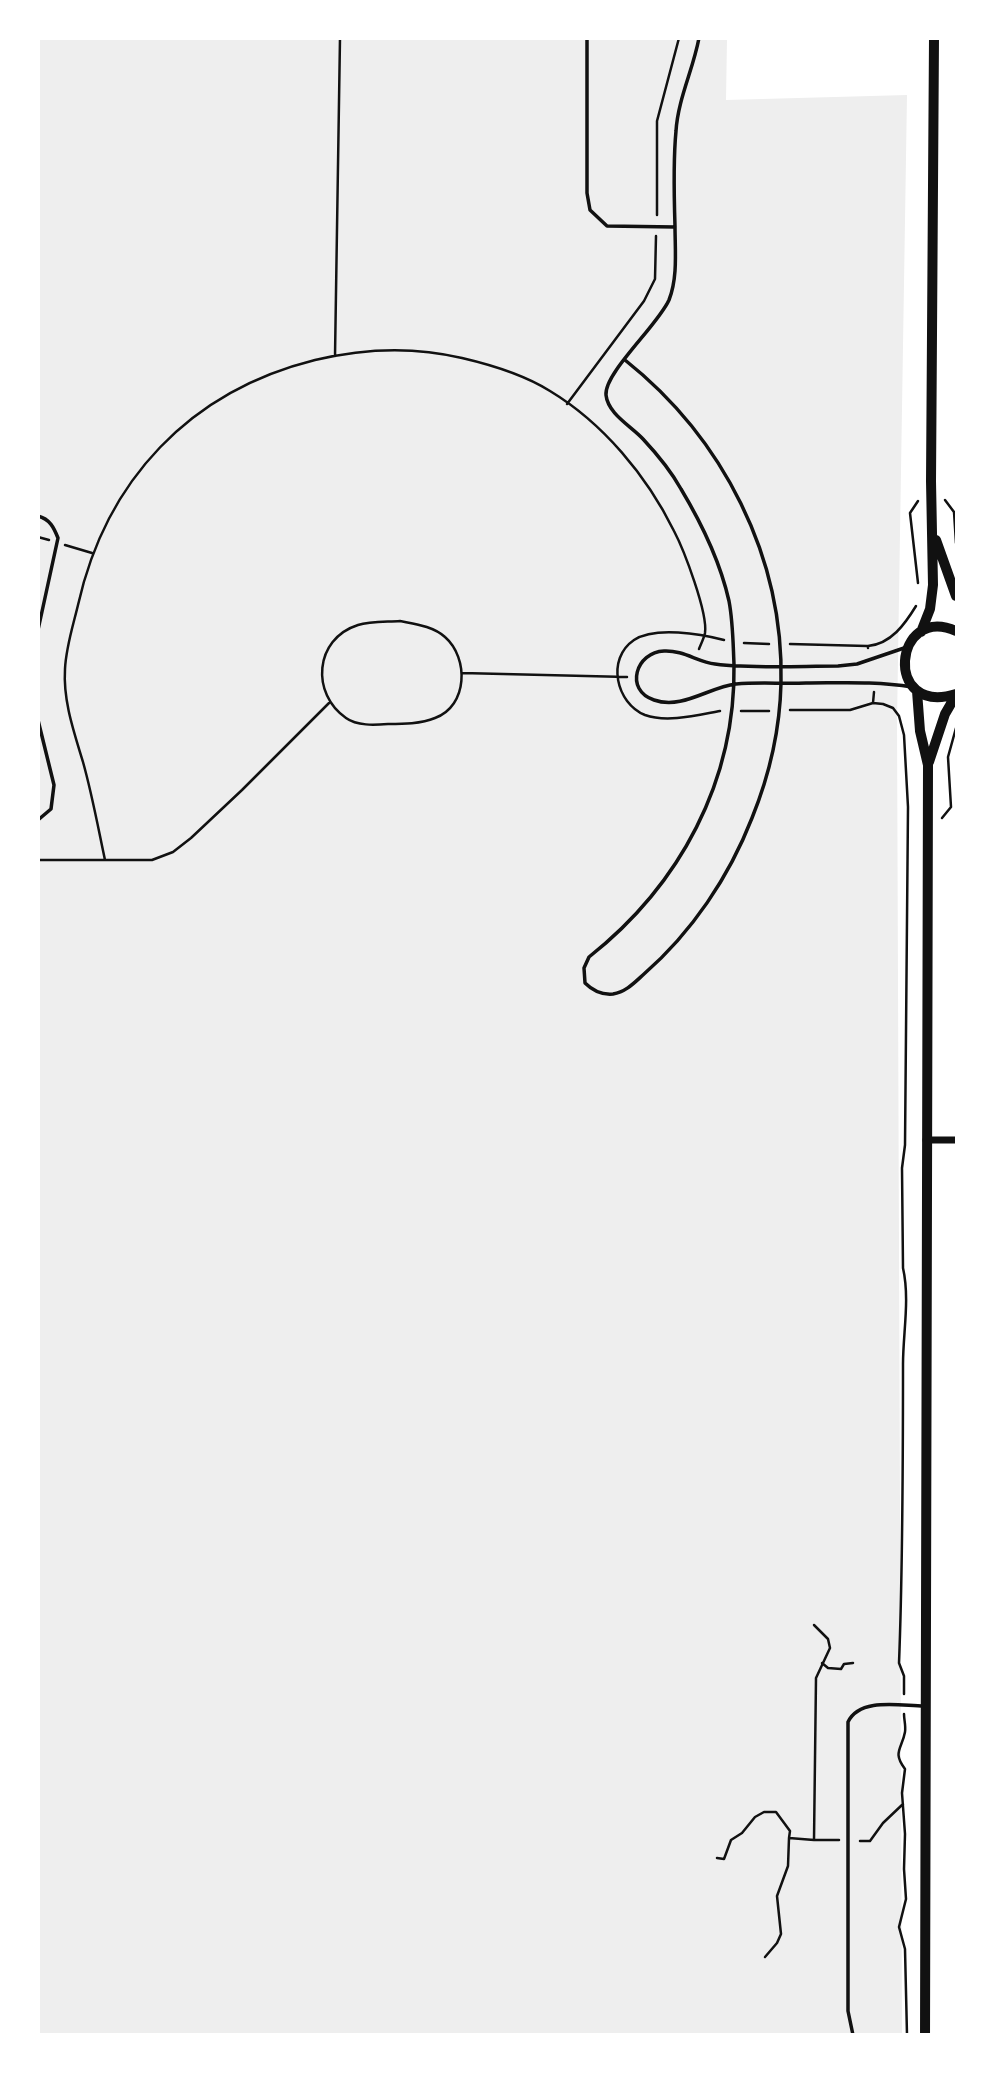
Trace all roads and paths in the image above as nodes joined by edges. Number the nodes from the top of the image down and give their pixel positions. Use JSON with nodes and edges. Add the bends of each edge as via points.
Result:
{"nodes":[{"id":1,"x":340,"y":38,"type":"edge"},
{"id":2,"x":587,"y":38,"type":"edge"},
{"id":3,"x":699,"y":38,"type":"edge"},
{"id":4,"x":934,"y":38,"type":"edge"},
{"id":5,"x":675,"y":227,"type":"junction"},
{"id":6,"x":335,"y":356,"type":"junction"},
{"id":7,"x":625,"y":360,"type":"junction"},
{"id":8,"x":954,"y":512,"type":"dead end"},
{"id":9,"x":910,"y":513,"type":"dead end"},
{"id":10,"x":38,"y":516,"type":"edge"},
{"id":11,"x":933,"y":532,"type":"junction"},
{"id":12,"x":957,"y":544,"type":"edge"},
{"id":13,"x":919,"y":584,"type":"dead end"},
{"id":14,"x":957,"y":596,"type":"edge"},
{"id":15,"x":917,"y":600,"type":"dead end"},
{"id":16,"x":38,"y":630,"type":"edge"},
{"id":17,"x":957,"y":631,"type":"edge"},
{"id":18,"x":921,"y":632,"type":"junction"},
{"id":19,"x":907,"y":647,"type":"junction"},
{"id":20,"x":696,"y":657,"type":"junction"},
{"id":21,"x":870,"y":659,"type":"junction"},
{"id":22,"x":734,"y":664,"type":"junction"},
{"id":23,"x":780,"y":665,"type":"junction"},
{"id":24,"x":462,"y":673,"type":"junction"},
{"id":25,"x":636,"y":677,"type":"junction"},
{"id":26,"x":874,"y":682,"type":"junction"},
{"id":27,"x":734,"y":684,"type":"junction"},
{"id":28,"x":781,"y":684,"type":"junction"},
{"id":29,"x":916,"y":689,"type":"junction"},
{"id":30,"x":957,"y":695,"type":"edge"},
{"id":31,"x":329,"y":703,"type":"junction"},
{"id":32,"x":38,"y":719,"type":"edge"},
{"id":33,"x":957,"y":728,"type":"edge"},
{"id":34,"x":928,"y":765,"type":"junction"},
{"id":35,"x":951,"y":807,"type":"dead end"},
{"id":36,"x":38,"y":820,"type":"edge"},
{"id":37,"x":38,"y":860,"type":"edge"},
{"id":38,"x":105,"y":860,"type":"junction"},
{"id":39,"x":926,"y":1140,"type":"junction"},
{"id":40,"x":957,"y":1140,"type":"edge"},
{"id":41,"x":814,"y":1625,"type":"dead end"},
{"id":42,"x":822,"y":1663,"type":"junction"},
{"id":43,"x":853,"y":1663,"type":"dead end"},
{"id":44,"x":903,"y":1706,"type":"junction"},
{"id":45,"x":926,"y":1706,"type":"junction"},
{"id":46,"x":903,"y":1804,"type":"junction"},
{"id":47,"x":789,"y":1838,"type":"junction"},
{"id":48,"x":814,"y":1840,"type":"junction"},
{"id":49,"x":848,"y":1840,"type":"junction"},
{"id":50,"x":717,"y":1858,"type":"dead end"},
{"id":51,"x":765,"y":1957,"type":"dead end"},
{"id":52,"x":853,"y":2035,"type":"edge"},
{"id":53,"x":907,"y":2035,"type":"edge"},
{"id":54,"x":925,"y":2035,"type":"edge"}],
"edges":[{"from":1,"to":6,"type":"path"},
{"from":2,"to":5,"type":"lane","via":[[590,210],[607,226]]},
{"from":3,"to":5,"type":"lane","via":[[676,127]]},
{"from":4,"to":11,"type":"street"},
{"from":5,"to":7,"type":"lane","via":[[675,271],[668,301]]},
{"from":6,"to":20,"type":"path","via":[[416,349],[477,362],[531,381],[585,417],[640,475],[677,538],[695,583],[706,631]]},
{"from":6,"to":38,"type":"path","via":[[271,372],[193,417],[134,477],[104,526],[83,582],[64,671],[74,737]]},
{"from":7,"to":22,"type":"lane","via":[[607,386],[608,404],[657,455],[700,523],[729,601]]},
{"from":7,"to":23,"type":"lane","via":[[683,414],[735,490],[769,576]]},
{"from":8,"to":12,"type":"path"},
{"from":9,"to":13,"type":"path"},
{"from":10,"to":16,"type":"lane","via":[[54,527],[58,538]]},
{"from":11,"to":14,"type":"street"},
{"from":11,"to":18,"type":"street","via":[[932,595]]},
{"from":15,"to":21,"type":"path","via":[[899,630],[878,645],[868,646]]},
{"from":17,"to":18,"type":"street","via":[[940,626]]},
{"from":18,"to":19,"type":"street"},
{"from":19,"to":21,"type":"lane"},
{"from":19,"to":29,"type":"street","via":[[904,668]]},
{"from":20,"to":22,"type":"lane","via":[[712,664]]},
{"from":20,"to":25,"type":"lane","via":[[674,651],[654,653],[639,664]]},
{"from":21,"to":23,"type":"lane","via":[[838,666]]},
{"from":22,"to":23,"type":"lane"},
{"from":22,"to":27,"type":"lane"},
{"from":23,"to":28,"type":"lane"},
{"from":24,"to":25,"type":"path"},
{"from":24,"to":31,"type":"path","via":[[457,698],[438,718],[422,722],[367,725],[349,721]]},
{"from":24,"to":31,"type":"path","via":[[457,651],[437,631],[400,621],[359,624],[335,639],[326,653],[322,688]]},
{"from":25,"to":27,"type":"lane","via":[[643,694],[657,701],[684,700]]},
{"from":26,"to":28,"type":"lane"},
{"from":26,"to":29,"type":"lane"},
{"from":26,"to":44,"type":"path","via":[[873,704],[893,708],[899,716],[908,807],[899,1663],[904,1676]]},
{"from":27,"to":28,"type":"lane"},
{"from":27,"to":28,"type":"lane","via":[[731,725],[704,813],[656,892],[585,964],[585,983],[600,993],[613,994],[630,987],[652,968],[686,931],[725,874],[763,787]]},
{"from":29,"to":30,"type":"street","via":[[930,697]]},
{"from":29,"to":34,"type":"street"},
{"from":30,"to":34,"type":"street","via":[[937,733]]},
{"from":31,"to":38,"type":"path","via":[[173,852],[152,860]]},
{"from":32,"to":36,"type":"lane","via":[[54,785],[51,809]]},
{"from":33,"to":35,"type":"path","via":[[948,757]]},
{"from":34,"to":39,"type":"street"},
{"from":37,"to":38,"type":"path"},
{"from":39,"to":40,"type":"street"},
{"from":39,"to":45,"type":"street"},
{"from":41,"to":42,"type":"path","via":[[830,1648]]},
{"from":42,"to":43,"type":"path","via":[[836,1670]]},
{"from":42,"to":48,"type":"path","via":[[814,1698]]},
{"from":44,"to":45,"type":"lane"},
{"from":44,"to":46,"type":"path","via":[[905,1730],[898,1751],[905,1769]]},
{"from":44,"to":49,"type":"lane","via":[[866,1706],[852,1713],[848,1722]]},
{"from":45,"to":54,"type":"street"},
{"from":46,"to":49,"type":"path","via":[[870,1841]]},
{"from":46,"to":53,"type":"path","via":[[906,1899],[899,1927],[905,1949]]},
{"from":47,"to":48,"type":"path"},
{"from":47,"to":50,"type":"path","via":[[790,1831],[776,1812],[764,1812],[731,1840],[724,1859]]},
{"from":47,"to":51,"type":"path","via":[[788,1866],[778,1896],[780,1934]]},
{"from":48,"to":49,"type":"path"},
{"from":49,"to":52,"type":"lane","via":[[848,2011]]}]}
